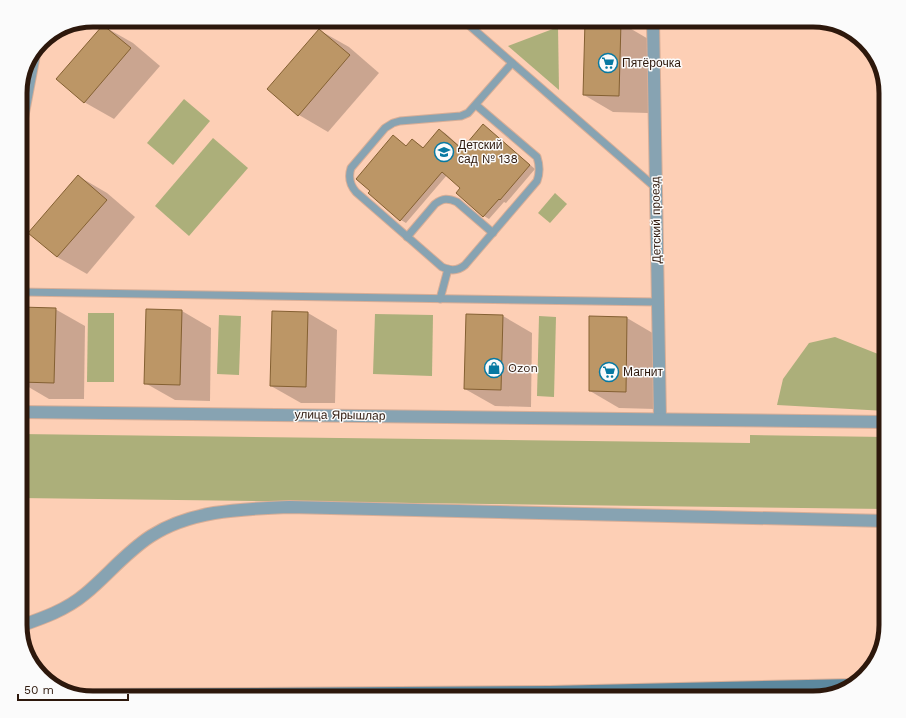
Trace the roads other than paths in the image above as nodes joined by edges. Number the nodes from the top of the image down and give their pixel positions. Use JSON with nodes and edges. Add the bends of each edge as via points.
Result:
{"nodes":[{"id":1,"x":470,"y":27,"type":"edge"},
{"id":2,"x":653,"y":27,"type":"edge"},
{"id":3,"x":35,"y":62,"type":"edge"},
{"id":4,"x":512,"y":63,"type":"junction"},
{"id":5,"x":27,"y":105,"type":"edge"},
{"id":6,"x":476,"y":105,"type":"junction"},
{"id":7,"x":656,"y":188,"type":"junction"},
{"id":8,"x":493,"y":233,"type":"junction"},
{"id":9,"x":407,"y":237,"type":"junction"},
{"id":10,"x":448,"y":270,"type":"junction"},
{"id":11,"x":27,"y":292,"type":"edge"},
{"id":12,"x":440,"y":299,"type":"junction"},
{"id":13,"x":658,"y":302,"type":"junction"},
{"id":14,"x":27,"y":412,"type":"edge"},
{"id":15,"x":660,"y":419,"type":"junction"},
{"id":16,"x":879,"y":422,"type":"edge"},
{"id":17,"x":879,"y":521,"type":"edge"},
{"id":18,"x":27,"y":624,"type":"edge"},
{"id":19,"x":840,"y":685,"type":"edge"},
{"id":20,"x":633,"y":690,"type":"junction"},
{"id":21,"x":592,"y":691,"type":"edge"},
{"id":22,"x":639,"y":691,"type":"edge"}],
"edges":[{"from":1,"to":4,"type":"lane"},
{"from":2,"to":7,"type":"street","name":"Детский проезд"},
{"from":3,"to":5,"type":"lane"},
{"from":4,"to":6,"type":"lane"},
{"from":4,"to":7,"type":"lane"},
{"from":6,"to":8,"type":"lane","via":[[537,158],[540,164],[537,181]]},
{"from":6,"to":9,"type":"lane","via":[[461,116],[391,124],[351,168],[349,178],[352,188]]},
{"from":7,"to":13,"type":"street","name":"Детский проезд"},
{"from":8,"to":9,"type":"lane","via":[[457,202],[445,200],[435,204]]},
{"from":8,"to":10,"type":"lane","via":[[462,268]]},
{"from":9,"to":10,"type":"lane"},
{"from":10,"to":12,"type":"lane"},
{"from":11,"to":12,"type":"lane"},
{"from":12,"to":13,"type":"lane"},
{"from":13,"to":15,"type":"street","name":"Детский проезд"},
{"from":14,"to":15,"type":"street","name":"улица Ярышлар"},
{"from":15,"to":16,"type":"street","name":"улица Ярышлар"},
{"from":17,"to":18,"type":"street","via":[[289,506],[218,512],[192,518],[152,536],[69,606]]},
{"from":19,"to":20,"type":"main road"},
{"from":20,"to":21,"type":"main road"},
{"from":20,"to":22,"type":"street"}]}
